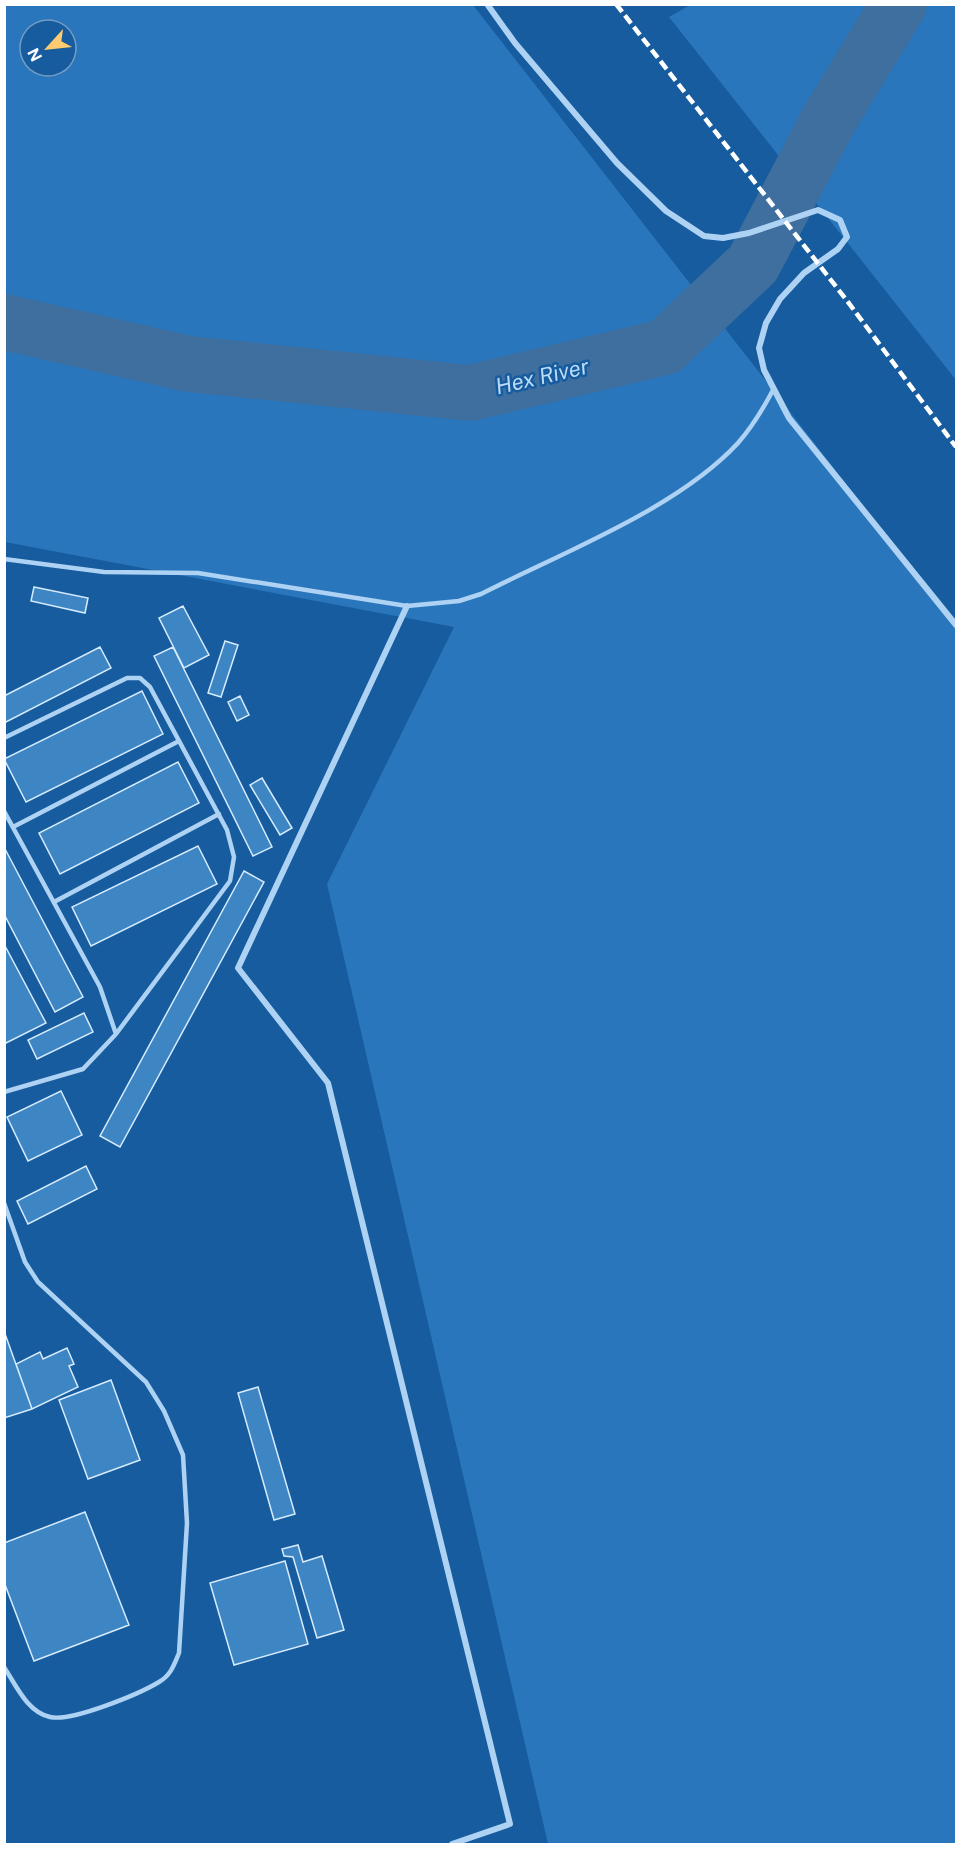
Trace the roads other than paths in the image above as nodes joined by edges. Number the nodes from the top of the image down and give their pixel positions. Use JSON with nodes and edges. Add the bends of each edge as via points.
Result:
{"nodes":[{"id":1,"x":487,"y":4,"type":"edge"},
{"id":2,"x":773,"y":390,"type":"junction"},
{"id":3,"x":4,"y":559,"type":"edge"},
{"id":4,"x":407,"y":606,"type":"junction"},
{"id":5,"x":957,"y":625,"type":"edge"},
{"id":6,"x":4,"y":738,"type":"edge"},
{"id":7,"x":179,"y":741,"type":"junction"},
{"id":8,"x":4,"y":811,"type":"edge"},
{"id":9,"x":219,"y":814,"type":"junction"},
{"id":10,"x":13,"y":826,"type":"junction"},
{"id":11,"x":54,"y":902,"type":"junction"},
{"id":12,"x":116,"y":1034,"type":"junction"},
{"id":13,"x":4,"y":1092,"type":"edge"},
{"id":14,"x":4,"y":1203,"type":"edge"},
{"id":15,"x":4,"y":1667,"type":"edge"},
{"id":16,"x":452,"y":1845,"type":"edge"}],
"edges":[{"from":1,"to":2,"type":"street","via":[[515,43],[617,163],[666,211],[704,236],[723,238],[749,233],[819,210],[840,220],[847,237],[838,249],[804,273],[780,299],[766,323],[759,348]]},
{"from":2,"to":4,"type":"lane","via":[[757,419],[713,468],[638,516],[481,594],[459,601]]},
{"from":2,"to":5,"type":"street","via":[[809,445]]},
{"from":3,"to":4,"type":"lane","via":[[104,572],[198,573]]},
{"from":4,"to":16,"type":"street","via":[[238,968],[328,1083],[510,1824]]},
{"from":6,"to":7,"type":"lane","via":[[127,678],[140,678],[150,687]]},
{"from":7,"to":9,"type":"lane"},
{"from":7,"to":10,"type":"lane"},
{"from":8,"to":10,"type":"lane"},
{"from":9,"to":11,"type":"lane"},
{"from":9,"to":12,"type":"lane","via":[[234,857],[230,881]]},
{"from":10,"to":11,"type":"lane"},
{"from":11,"to":12,"type":"lane","via":[[100,987]]},
{"from":12,"to":13,"type":"lane","via":[[83,1069]]},
{"from":14,"to":15,"type":"lane","via":[[25,1262],[38,1282],[146,1382],[164,1411],[183,1455],[187,1523],[179,1653],[172,1671],[160,1682],[83,1714],[50,1717],[29,1705]]}]}
